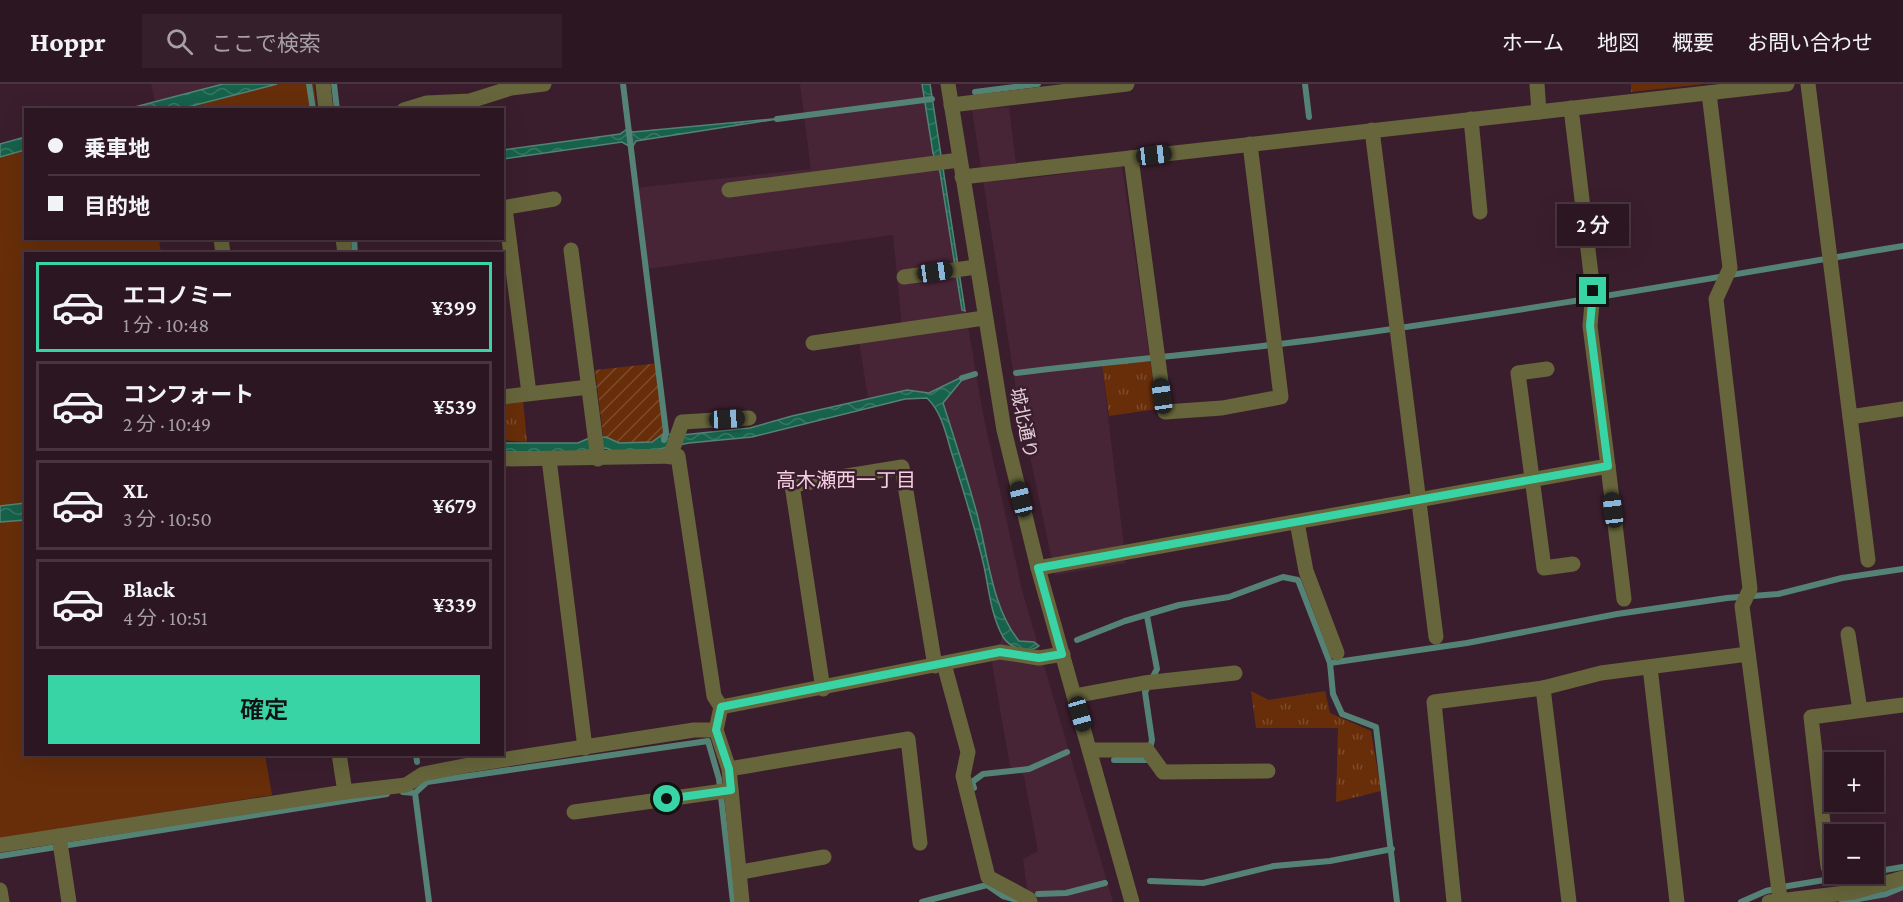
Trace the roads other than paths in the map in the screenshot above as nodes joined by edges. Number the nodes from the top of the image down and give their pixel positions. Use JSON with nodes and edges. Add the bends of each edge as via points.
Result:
{"nodes":[{"id":1,"x":323,"y":84,"type":"edge"},
{"id":2,"x":544,"y":84,"type":"edge"},
{"id":3,"x":948,"y":84,"type":"edge"},
{"id":4,"x":1127,"y":84,"type":"edge"},
{"id":5,"x":1537,"y":84,"type":"edge"},
{"id":6,"x":1787,"y":84,"type":"edge"},
{"id":7,"x":1808,"y":84,"type":"edge"},
{"id":8,"x":1708,"y":93,"type":"junction"},
{"id":9,"x":951,"y":105,"type":"junction"},
{"id":10,"x":326,"y":108,"type":"edge"},
{"id":11,"x":411,"y":108,"type":"edge"},
{"id":12,"x":1571,"y":108,"type":"junction"},
{"id":13,"x":1539,"y":112,"type":"junction"},
{"id":14,"x":1471,"y":119,"type":"junction"},
{"id":15,"x":1372,"y":130,"type":"junction"},
{"id":16,"x":1250,"y":144,"type":"junction"},
{"id":17,"x":1131,"y":158,"type":"junction"},
{"id":18,"x":945,"y":162,"type":"junction"},
{"id":19,"x":962,"y":177,"type":"junction"},
{"id":20,"x":729,"y":190,"type":"dead end"},
{"id":21,"x":554,"y":199,"type":"dead end"},
{"id":22,"x":504,"y":208,"type":"edge"},
{"id":23,"x":1480,"y":212,"type":"dead end"},
{"id":24,"x":571,"y":250,"type":"dead end"},
{"id":25,"x":964,"y":268,"type":"junction"},
{"id":26,"x":903,"y":277,"type":"dead end"},
{"id":27,"x":509,"y":303,"type":"edge"},
{"id":28,"x":984,"y":318,"type":"junction"},
{"id":29,"x":813,"y":343,"type":"dead end"},
{"id":30,"x":1547,"y":369,"type":"dead end"},
{"id":31,"x":589,"y":387,"type":"junction"},
{"id":32,"x":529,"y":393,"type":"junction"},
{"id":33,"x":504,"y":397,"type":"edge"},
{"id":34,"x":1903,"y":409,"type":"edge"},
{"id":35,"x":1850,"y":417,"type":"junction"},
{"id":36,"x":749,"y":418,"type":"dead end"},
{"id":37,"x":671,"y":453,"type":"junction"},
{"id":38,"x":504,"y":459,"type":"edge"},
{"id":39,"x":549,"y":459,"type":"junction"},
{"id":40,"x":598,"y":459,"type":"junction"},
{"id":41,"x":1608,"y":466,"type":"junction"},
{"id":42,"x":1531,"y":480,"type":"junction"},
{"id":43,"x":1417,"y":500,"type":"junction"},
{"id":44,"x":1296,"y":522,"type":"junction"},
{"id":45,"x":1868,"y":560,"type":"dead end"},
{"id":46,"x":1573,"y":564,"type":"dead end"},
{"id":47,"x":1038,"y":568,"type":"junction"},
{"id":48,"x":1624,"y":599,"type":"dead end"},
{"id":49,"x":1848,"y":634,"type":"dead end"},
{"id":50,"x":1436,"y":637,"type":"dead end"},
{"id":51,"x":1337,"y":653,"type":"dead end"},
{"id":52,"x":1062,"y":654,"type":"junction"},
{"id":53,"x":1748,"y":654,"type":"junction"},
{"id":54,"x":940,"y":665,"type":"junction"},
{"id":55,"x":1650,"y":667,"type":"junction"},
{"id":56,"x":1235,"y":673,"type":"dead end"},
{"id":57,"x":1544,"y":688,"type":"junction"},
{"id":58,"x":823,"y":689,"type":"junction"},
{"id":59,"x":1074,"y":696,"type":"junction"},
{"id":60,"x":1903,"y":705,"type":"edge"},
{"id":61,"x":721,"y":707,"type":"junction"},
{"id":62,"x":1860,"y":710,"type":"junction"},
{"id":63,"x":716,"y":730,"type":"junction"},
{"id":64,"x":585,"y":748,"type":"junction"},
{"id":65,"x":1090,"y":750,"type":"junction"},
{"id":66,"x":339,"y":756,"type":"edge"},
{"id":67,"x":479,"y":759,"type":"edge"},
{"id":68,"x":729,"y":769,"type":"junction"},
{"id":69,"x":1268,"y":771,"type":"dead end"},
{"id":70,"x":731,"y":790,"type":"junction"},
{"id":71,"x":345,"y":792,"type":"junction"},
{"id":72,"x":574,"y":812,"type":"dead end"},
{"id":73,"x":59,"y":836,"type":"junction"},
{"id":74,"x":1824,"y":839,"type":"edge"},
{"id":75,"x":920,"y":843,"type":"dead end"},
{"id":76,"x":0,"y":845,"type":"edge"},
{"id":77,"x":824,"y":857,"type":"dead end"},
{"id":78,"x":741,"y":872,"type":"junction"},
{"id":79,"x":1903,"y":878,"type":"edge"},
{"id":80,"x":0,"y":890,"type":"edge"},
{"id":81,"x":1776,"y":894,"type":"edge"},
{"id":82,"x":2,"y":902,"type":"edge"},
{"id":83,"x":69,"y":902,"type":"edge"},
{"id":84,"x":742,"y":902,"type":"edge"},
{"id":85,"x":1030,"y":902,"type":"edge"},
{"id":86,"x":1132,"y":902,"type":"edge"},
{"id":87,"x":1454,"y":902,"type":"edge"},
{"id":88,"x":1569,"y":902,"type":"edge"},
{"id":89,"x":1677,"y":902,"type":"edge"}],
"edges":[{"from":1,"to":10,"type":"street"},
{"from":2,"to":11,"type":"street"},
{"from":3,"to":9,"type":"street","name":"城北通り"},
{"from":4,"to":9,"type":"street"},
{"from":5,"to":13,"type":"street"},
{"from":6,"to":8,"type":"street"},
{"from":7,"to":35,"type":"street"},
{"from":8,"to":12,"type":"street"},
{"from":8,"to":53,"type":"street","via":[[1727,275],[1716,299],[1750,589],[1742,606]]},
{"from":9,"to":18,"type":"street","name":"城北通り"},
{"from":12,"to":13,"type":"street"},
{"from":12,"to":41,"type":"street","via":[[1593,298],[1590,326]]},
{"from":13,"to":14,"type":"street"},
{"from":14,"to":15,"type":"street"},
{"from":14,"to":23,"type":"street"},
{"from":15,"to":16,"type":"street"},
{"from":15,"to":43,"type":"street"},
{"from":16,"to":17,"type":"street"},
{"from":16,"to":17,"type":"street","via":[[1281,397],[1222,408],[1164,412]]},
{"from":17,"to":19,"type":"street"},
{"from":18,"to":19,"type":"street","name":"城北通り"},
{"from":18,"to":20,"type":"street"},
{"from":19,"to":25,"type":"street","name":"城北通り"},
{"from":21,"to":22,"type":"street"},
{"from":22,"to":27,"type":"street"},
{"from":24,"to":31,"type":"street"},
{"from":25,"to":26,"type":"street"},
{"from":25,"to":28,"type":"street","name":"城北通り"},
{"from":27,"to":32,"type":"street"},
{"from":28,"to":29,"type":"street"},
{"from":28,"to":47,"type":"street","name":"城北通り","via":[[1004,430]]},
{"from":30,"to":42,"type":"street","via":[[1518,373]]},
{"from":31,"to":32,"type":"street"},
{"from":31,"to":40,"type":"street"},
{"from":32,"to":33,"type":"street"},
{"from":34,"to":35,"type":"street"},
{"from":35,"to":45,"type":"street"},
{"from":36,"to":37,"type":"street","via":[[682,422]]},
{"from":37,"to":40,"type":"street"},
{"from":37,"to":61,"type":"street","via":[[678,456],[714,696]]},
{"from":38,"to":39,"type":"street"},
{"from":39,"to":40,"type":"street"},
{"from":39,"to":64,"type":"street"},
{"from":41,"to":42,"type":"street"},
{"from":41,"to":48,"type":"street"},
{"from":42,"to":43,"type":"street"},
{"from":42,"to":46,"type":"street","via":[[1544,568]]},
{"from":43,"to":44,"type":"street"},
{"from":43,"to":50,"type":"street"},
{"from":44,"to":47,"type":"street"},
{"from":44,"to":51,"type":"street","via":[[1306,571]]},
{"from":47,"to":52,"type":"street","name":"城北通り"},
{"from":49,"to":62,"type":"street"},
{"from":52,"to":54,"type":"street","via":[[1039,658],[1000,652]]},
{"from":52,"to":59,"type":"street","name":"城北通り"},
{"from":53,"to":55,"type":"street"},
{"from":53,"to":81,"type":"street"},
{"from":54,"to":58,"type":"street"},
{"from":54,"to":58,"type":"street","via":[[902,467],[792,485]]},
{"from":54,"to":85,"type":"street","via":[[968,752],[963,776],[988,877]]},
{"from":55,"to":57,"type":"street","via":[[1601,673]]},
{"from":55,"to":89,"type":"street"},
{"from":56,"to":59,"type":"street"},
{"from":57,"to":87,"type":"street","via":[[1434,702]]},
{"from":57,"to":88,"type":"street"},
{"from":58,"to":61,"type":"street"},
{"from":59,"to":65,"type":"street","name":"城北通り"},
{"from":60,"to":62,"type":"street"},
{"from":61,"to":63,"type":"street"},
{"from":62,"to":74,"type":"street","via":[[1811,717]]},
{"from":63,"to":64,"type":"street"},
{"from":63,"to":68,"type":"street"},
{"from":64,"to":67,"type":"street"},
{"from":65,"to":69,"type":"street","via":[[1150,754],[1163,772]]},
{"from":65,"to":86,"type":"street","name":"城北通り"},
{"from":66,"to":71,"type":"street"},
{"from":67,"to":71,"type":"street","via":[[423,774],[406,785]]},
{"from":68,"to":70,"type":"street"},
{"from":68,"to":75,"type":"street","via":[[908,739]]},
{"from":70,"to":72,"type":"street"},
{"from":70,"to":78,"type":"street"},
{"from":71,"to":73,"type":"street"},
{"from":73,"to":76,"type":"street"},
{"from":73,"to":83,"type":"street"},
{"from":77,"to":78,"type":"street"},
{"from":78,"to":84,"type":"street"},
{"from":79,"to":81,"type":"street","via":[[1854,892]]},
{"from":80,"to":82,"type":"street"}]}
